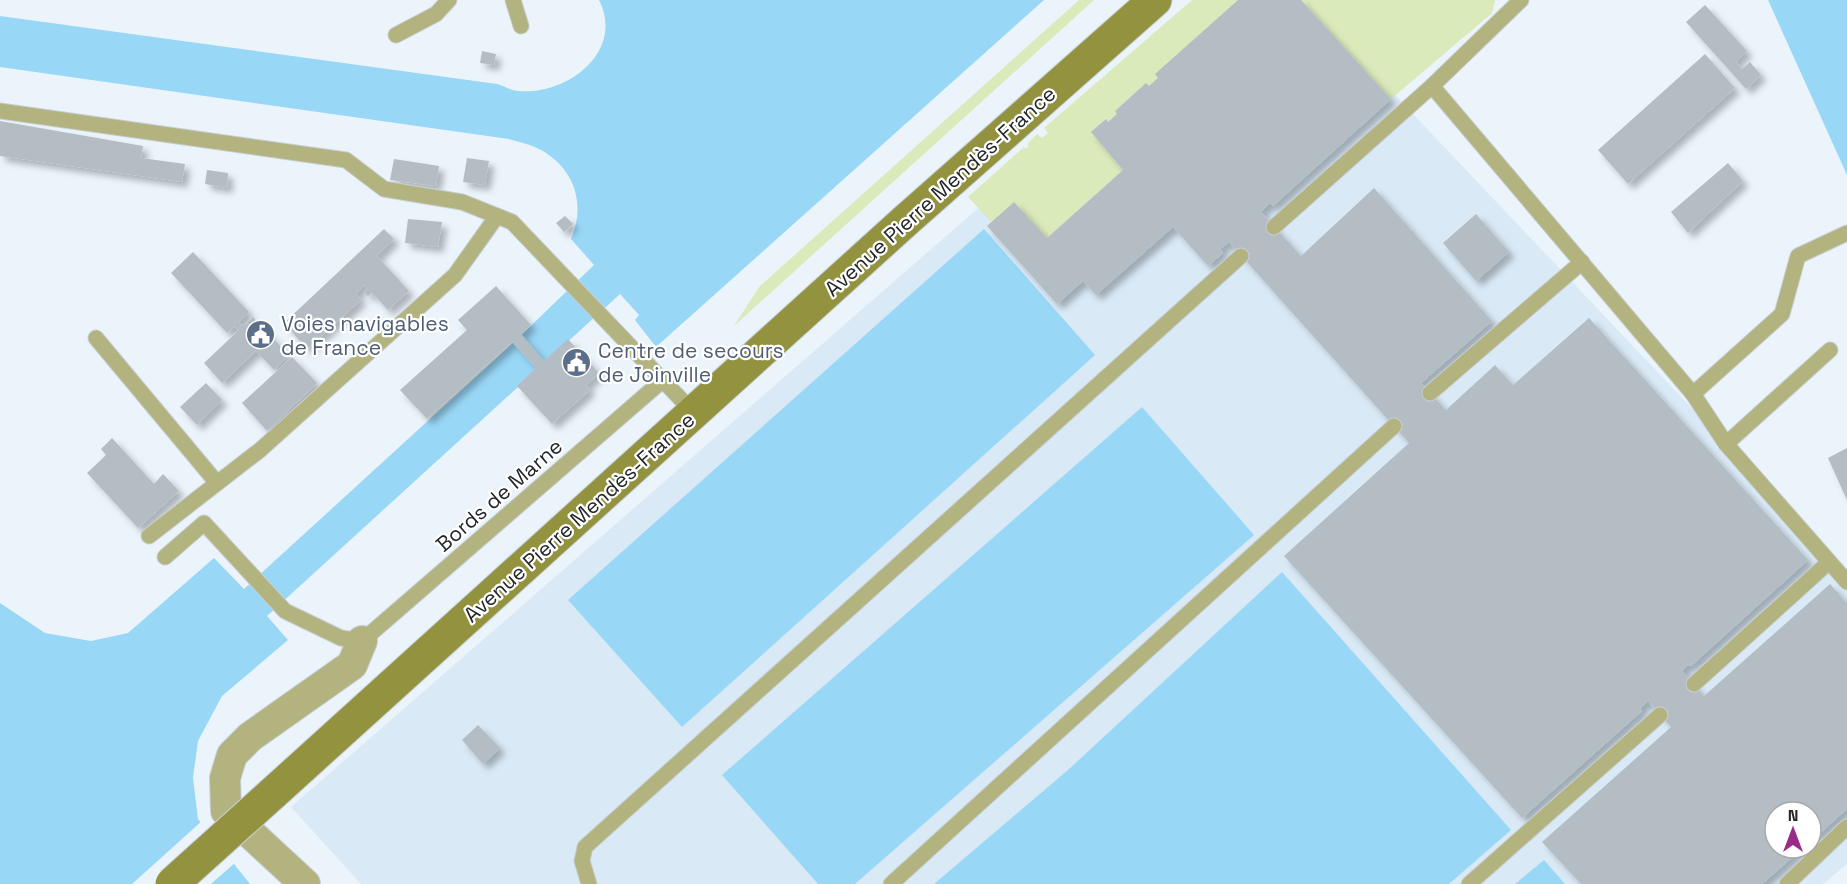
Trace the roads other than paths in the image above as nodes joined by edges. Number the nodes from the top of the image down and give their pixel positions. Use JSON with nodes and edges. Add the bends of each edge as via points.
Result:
{"nodes":[{"id":1,"x":449,"y":0,"type":"edge"},
{"id":2,"x":513,"y":0,"type":"edge"},
{"id":3,"x":1155,"y":0,"type":"edge"},
{"id":4,"x":1521,"y":0,"type":"edge"},
{"id":5,"x":521,"y":26,"type":"dead end"},
{"id":6,"x":396,"y":35,"type":"dead end"},
{"id":7,"x":1432,"y":86,"type":"junction"},
{"id":8,"x":0,"y":111,"type":"edge"},
{"id":9,"x":497,"y":216,"type":"junction"},
{"id":10,"x":1275,"y":227,"type":"dead end"},
{"id":11,"x":1847,"y":233,"type":"edge"},
{"id":12,"x":1241,"y":256,"type":"dead end"},
{"id":13,"x":1581,"y":262,"type":"junction"},
{"id":14,"x":96,"y":338,"type":"dead end"},
{"id":15,"x":1830,"y":350,"type":"dead end"},
{"id":16,"x":663,"y":380,"type":"junction"},
{"id":17,"x":1430,"y":393,"type":"dead end"},
{"id":18,"x":1693,"y":394,"type":"junction"},
{"id":19,"x":694,"y":413,"type":"junction"},
{"id":20,"x":1394,"y":426,"type":"dead end"},
{"id":21,"x":1726,"y":444,"type":"junction"},
{"id":22,"x":217,"y":483,"type":"junction"},
{"id":23,"x":149,"y":536,"type":"dead end"},
{"id":24,"x":165,"y":557,"type":"dead end"},
{"id":25,"x":1829,"y":562,"type":"junction"},
{"id":26,"x":1847,"y":582,"type":"edge"},
{"id":27,"x":362,"y":641,"type":"junction"},
{"id":28,"x":1694,"y":684,"type":"dead end"},
{"id":29,"x":1660,"y":715,"type":"dead end"},
{"id":30,"x":1847,"y":827,"type":"edge"},
{"id":31,"x":172,"y":884,"type":"edge"},
{"id":32,"x":305,"y":884,"type":"edge"},
{"id":33,"x":589,"y":884,"type":"edge"},
{"id":34,"x":891,"y":884,"type":"edge"},
{"id":35,"x":1469,"y":884,"type":"edge"},
{"id":36,"x":1787,"y":884,"type":"edge"}],
"edges":[{"from":1,"to":6,"type":"lane","via":[[436,14]]},
{"from":2,"to":5,"type":"lane"},
{"from":3,"to":19,"type":"main road","name":"Avenue Pierre Mendès-France"},
{"from":4,"to":7,"type":"lane"},
{"from":7,"to":10,"type":"lane"},
{"from":7,"to":13,"type":"lane","via":[[1489,143]]},
{"from":8,"to":9,"type":"lane","via":[[346,160],[384,189],[462,202]]},
{"from":9,"to":16,"type":"lane","via":[[512,222]]},
{"from":9,"to":22,"type":"lane","via":[[455,275],[260,450]]},
{"from":11,"to":18,"type":"lane","via":[[1798,256],[1782,314]]},
{"from":12,"to":33,"type":"lane","via":[[585,847],[582,861]]},
{"from":13,"to":17,"type":"lane"},
{"from":13,"to":18,"type":"lane"},
{"from":14,"to":22,"type":"lane"},
{"from":15,"to":21,"type":"lane"},
{"from":16,"to":19,"type":"lane"},
{"from":16,"to":27,"type":"lane","name":"Bords de Marne"},
{"from":18,"to":21,"type":"lane"},
{"from":19,"to":31,"type":"main road","name":"Avenue Pierre Mendès-France","bridge":true},
{"from":20,"to":34,"type":"lane"},
{"from":21,"to":25,"type":"lane"},
{"from":22,"to":23,"type":"lane"},
{"from":24,"to":27,"type":"lane","via":[[204,524],[285,610],[341,638]]},
{"from":25,"to":26,"type":"lane"},
{"from":25,"to":28,"type":"lane"},
{"from":27,"to":32,"type":"street","via":[[352,665],[250,737],[232,755],[225,778],[226,811]]},
{"from":29,"to":35,"type":"lane"},
{"from":30,"to":36,"type":"lane"}]}
